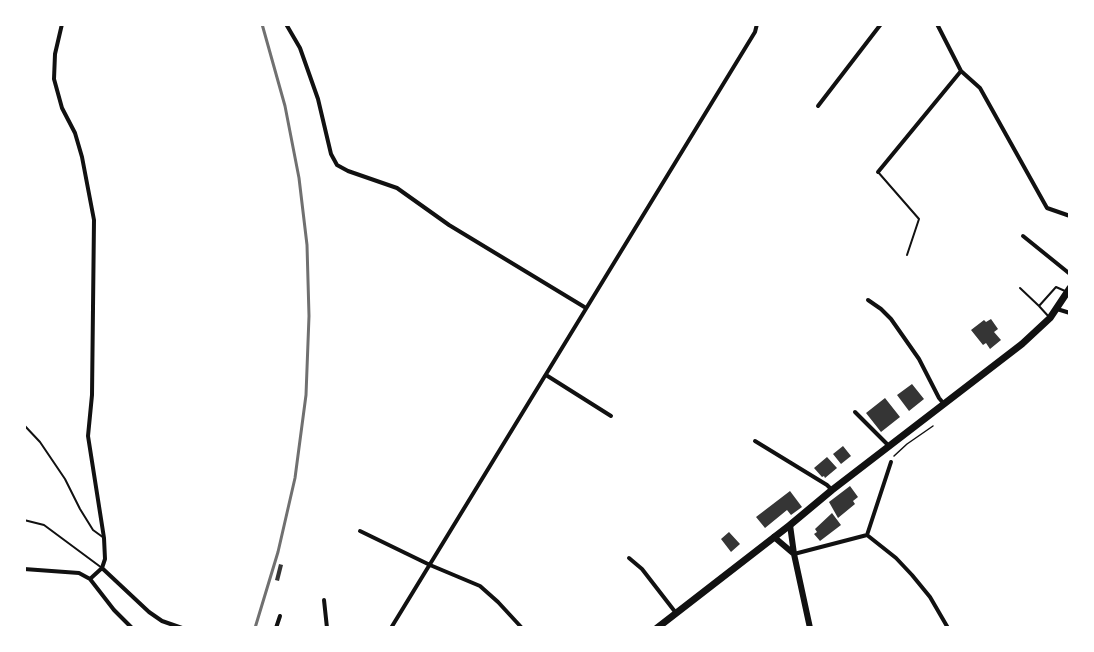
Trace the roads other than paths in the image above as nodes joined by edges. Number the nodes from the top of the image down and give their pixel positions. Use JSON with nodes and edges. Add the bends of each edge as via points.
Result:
{"nodes":[{"id":1,"x":62,"y":24,"type":"edge"},
{"id":2,"x":286,"y":24,"type":"edge"},
{"id":3,"x":757,"y":24,"type":"edge"},
{"id":4,"x":881,"y":24,"type":"edge"},
{"id":5,"x":937,"y":24,"type":"edge"},
{"id":6,"x":961,"y":71,"type":"junction"},
{"id":7,"x":818,"y":106,"type":"dead end"},
{"id":8,"x":878,"y":172,"type":"joint"},
{"id":9,"x":1070,"y":216,"type":"edge"},
{"id":10,"x":1023,"y":236,"type":"dead end"},
{"id":11,"x":907,"y":255,"type":"dead end"},
{"id":12,"x":1070,"y":274,"type":"edge"},
{"id":13,"x":1020,"y":288,"type":"dead end"},
{"id":14,"x":1069,"y":292,"type":"edge"},
{"id":15,"x":868,"y":300,"type":"dead end"},
{"id":16,"x":1039,"y":306,"type":"junction"},
{"id":17,"x":586,"y":308,"type":"junction"},
{"id":18,"x":1056,"y":309,"type":"junction"},
{"id":19,"x":1070,"y":313,"type":"edge"},
{"id":20,"x":1050,"y":318,"type":"junction"},
{"id":21,"x":546,"y":375,"type":"junction"},
{"id":22,"x":944,"y":404,"type":"junction"},
{"id":23,"x":855,"y":412,"type":"dead end"},
{"id":24,"x":610,"y":416,"type":"dead end"},
{"id":25,"x":24,"y":425,"type":"edge"},
{"id":26,"x":755,"y":441,"type":"dead end"},
{"id":27,"x":889,"y":447,"type":"junction"},
{"id":28,"x":891,"y":462,"type":"road end"},
{"id":29,"x":832,"y":490,"type":"junction"},
{"id":30,"x":24,"y":520,"type":"edge"},
{"id":31,"x":790,"y":525,"type":"junction"},
{"id":32,"x":360,"y":531,"type":"dead end"},
{"id":33,"x":867,"y":535,"type":"junction"},
{"id":34,"x":774,"y":537,"type":"junction"},
{"id":35,"x":104,"y":538,"type":"junction"},
{"id":36,"x":794,"y":554,"type":"junction"},
{"id":37,"x":629,"y":558,"type":"dead end"},
{"id":38,"x":430,"y":565,"type":"junction"},
{"id":39,"x":102,"y":568,"type":"junction"},
{"id":40,"x":24,"y":569,"type":"edge"},
{"id":41,"x":90,"y":579,"type":"junction"},
{"id":42,"x":324,"y":600,"type":"dead end"},
{"id":43,"x":676,"y":613,"type":"junction"},
{"id":44,"x":280,"y":616,"type":"dead end"},
{"id":45,"x":132,"y":628,"type":"edge"},
{"id":46,"x":182,"y":628,"type":"edge"},
{"id":47,"x":276,"y":628,"type":"edge"},
{"id":48,"x":327,"y":628,"type":"edge"},
{"id":49,"x":391,"y":628,"type":"edge"},
{"id":50,"x":522,"y":628,"type":"edge"},
{"id":51,"x":657,"y":628,"type":"edge"},
{"id":52,"x":810,"y":628,"type":"edge"},
{"id":53,"x":948,"y":628,"type":"edge"}],
"edges":[{"from":1,"to":35,"type":"street","via":[[54,79],[82,157],[94,220],[88,436]]},
{"from":2,"to":17,"type":"street","via":[[300,48],[315,89],[337,165],[397,188],[449,225]]},
{"from":3,"to":17,"type":"street"},
{"from":4,"to":7,"type":"street"},
{"from":5,"to":6,"type":"street"},
{"from":6,"to":8,"type":"street"},
{"from":6,"to":9,"type":"street","via":[[980,88],[1047,208]]},
{"from":8,"to":11,"type":"lane","via":[[919,219]]},
{"from":10,"to":12,"type":"street"},
{"from":13,"to":16,"type":"lane"},
{"from":14,"to":16,"type":"lane","via":[[1056,287]]},
{"from":14,"to":18,"type":"main road"},
{"from":15,"to":22,"type":"street","via":[[891,319]]},
{"from":16,"to":20,"type":"lane"},
{"from":17,"to":21,"type":"street"},
{"from":18,"to":19,"type":"street"},
{"from":18,"to":20,"type":"main road"},
{"from":20,"to":22,"type":"main road"},
{"from":21,"to":24,"type":"street"},
{"from":21,"to":38,"type":"street"},
{"from":22,"to":27,"type":"main road"},
{"from":23,"to":27,"type":"street"},
{"from":25,"to":35,"type":"lane","via":[[58,469],[93,530]]},
{"from":26,"to":29,"type":"street"},
{"from":27,"to":29,"type":"main road"},
{"from":28,"to":33,"type":"street"},
{"from":29,"to":31,"type":"main road"},
{"from":30,"to":39,"type":"lane","via":[[44,525]]},
{"from":31,"to":34,"type":"main road"},
{"from":31,"to":36,"type":"main road"},
{"from":32,"to":38,"type":"street"},
{"from":33,"to":36,"type":"street"},
{"from":33,"to":53,"type":"street","via":[[896,558],[930,597]]},
{"from":34,"to":36,"type":"main road"},
{"from":34,"to":43,"type":"main road"},
{"from":35,"to":39,"type":"street"},
{"from":36,"to":52,"type":"main road"},
{"from":37,"to":43,"type":"street"},
{"from":38,"to":49,"type":"street"},
{"from":38,"to":50,"type":"street","via":[[480,586]]},
{"from":39,"to":41,"type":"street"},
{"from":39,"to":46,"type":"street","via":[[149,612]]},
{"from":40,"to":41,"type":"street","via":[[79,573]]},
{"from":41,"to":45,"type":"street"},
{"from":42,"to":48,"type":"street"},
{"from":43,"to":51,"type":"main road"},
{"from":44,"to":47,"type":"street"}]}
